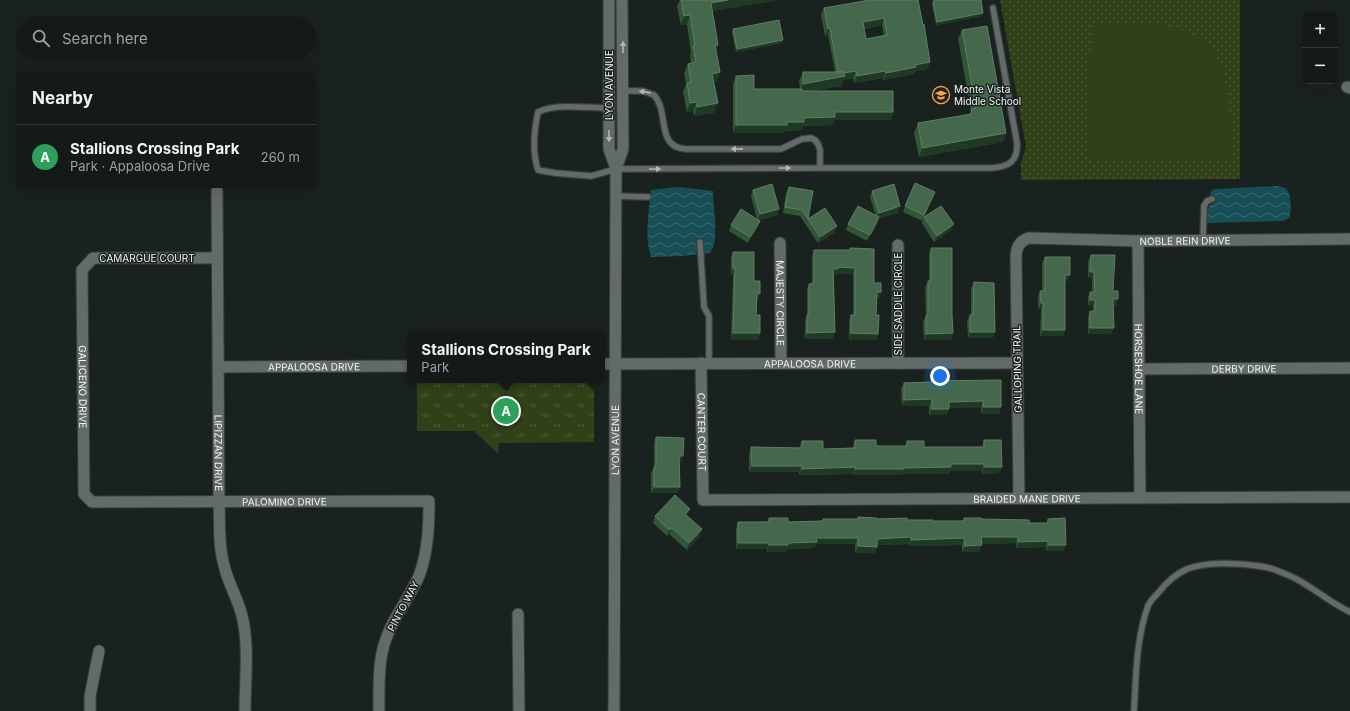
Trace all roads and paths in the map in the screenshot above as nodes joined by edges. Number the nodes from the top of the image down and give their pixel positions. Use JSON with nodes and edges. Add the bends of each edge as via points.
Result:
{"nodes":[{"id":1,"x":609,"y":0,"type":"edge"},
{"id":2,"x":622,"y":0,"type":"edge"},
{"id":3,"x":993,"y":8,"type":"dead end"},
{"id":4,"x":623,"y":91,"type":"junction"},
{"id":5,"x":608,"y":108,"type":"junction"},
{"id":6,"x":820,"y":168,"type":"junction"},
{"id":7,"x":616,"y":169,"type":"junction"},
{"id":8,"x":217,"y":191,"type":"dead end"},
{"id":9,"x":616,"y":196,"type":"junction"},
{"id":10,"x":648,"y":197,"type":"dead end"},
{"id":11,"x":1212,"y":199,"type":"dead end"},
{"id":12,"x":1350,"y":239,"type":"edge"},
{"id":13,"x":1138,"y":240,"type":"junction"},
{"id":14,"x":1203,"y":240,"type":"junction"},
{"id":15,"x":700,"y":242,"type":"dead end"},
{"id":16,"x":1021,"y":242,"type":"joint"},
{"id":17,"x":780,"y":243,"type":"dead end"},
{"id":18,"x":898,"y":245,"type":"dead end"},
{"id":19,"x":217,"y":258,"type":"junction"},
{"id":20,"x":82,"y":270,"type":"joint"},
{"id":21,"x":898,"y":362,"type":"junction"},
{"id":22,"x":1017,"y":362,"type":"junction"},
{"id":23,"x":705,"y":363,"type":"junction"},
{"id":24,"x":781,"y":363,"type":"junction"},
{"id":25,"x":605,"y":364,"type":"edge"},
{"id":26,"x":616,"y":364,"type":"junction"},
{"id":27,"x":407,"y":366,"type":"edge"},
{"id":28,"x":219,"y":368,"type":"junction"},
{"id":29,"x":1350,"y":368,"type":"edge"},
{"id":30,"x":1139,"y":369,"type":"junction"},
{"id":31,"x":1350,"y":497,"type":"edge"},
{"id":32,"x":1019,"y":498,"type":"junction"},
{"id":33,"x":1140,"y":498,"type":"junction"},
{"id":34,"x":703,"y":500,"type":"joint"},
{"id":35,"x":219,"y":501,"type":"junction"},
{"id":36,"x":429,"y":501,"type":"joint"},
{"id":37,"x":92,"y":502,"type":"joint"},
{"id":38,"x":1350,"y":612,"type":"edge"},
{"id":39,"x":518,"y":614,"type":"dead end"},
{"id":40,"x":99,"y":650,"type":"dead end"},
{"id":41,"x":90,"y":711,"type":"edge"},
{"id":42,"x":245,"y":711,"type":"edge"},
{"id":43,"x":379,"y":711,"type":"edge"},
{"id":44,"x":519,"y":711,"type":"edge"},
{"id":45,"x":614,"y":711,"type":"edge"},
{"id":46,"x":1134,"y":711,"type":"edge"}],
"edges":[{"from":1,"to":5,"type":"street","name":"LYON AVENUE"},
{"from":4,"to":2,"type":"street","name":"LYON AVENUE","one_way":true},
{"from":3,"to":6,"type":"lane","via":[[1018,151],[1010,163],[991,168]]},
{"from":6,"to":4,"type":"lane","one_way":true,"via":[[820,150],[811,138],[781,149],[677,148],[670,144],[667,138],[660,104],[654,95],[643,91]]},
{"from":4,"to":7,"type":"street","name":"LYON AVENUE","via":[[623,149]]},
{"from":5,"to":7,"type":"street","name":"LYON AVENUE","one_way":true,"via":[[609,149]]},
{"from":5,"to":7,"type":"lane","via":[[562,107],[538,112],[535,126],[535,160],[538,170],[555,173],[591,176]]},
{"from":7,"to":6,"type":"lane","one_way":true},
{"from":7,"to":9,"type":"street","name":"LYON AVENUE"},
{"from":8,"to":19,"type":"street","name":"LIPIZZAN DRIVE"},
{"from":9,"to":10,"type":"lane"},
{"from":9,"to":26,"type":"street","name":"LYON AVENUE"},
{"from":11,"to":14,"type":"lane","via":[[1204,206]]},
{"from":12,"to":14,"type":"street","name":"NOBLE REIN DRIVE"},
{"from":13,"to":14,"type":"street","name":"NOBLE REIN DRIVE"},
{"from":13,"to":16,"type":"street","name":"NOBLE REIN DRIVE","via":[[1029,238]]},
{"from":13,"to":30,"type":"street","name":"HORSESHOE LANE"},
{"from":15,"to":23,"type":"lane","via":[[704,307],[709,316]]},
{"from":16,"to":22,"type":"street","name":"GALLOPING TRAIL","via":[[1016,255]]},
{"from":17,"to":24,"type":"street","name":"MAJESTY CIRCLE"},
{"from":18,"to":21,"type":"street","name":"SIDE SADDLE CIRCLE"},
{"from":19,"to":20,"type":"street","name":"CAMARGUE COURT","via":[[94,258]]},
{"from":19,"to":28,"type":"street","name":"LIPIZZAN DRIVE"},
{"from":20,"to":37,"type":"street","name":"GALICENO DRIVE","via":[[84,494]]},
{"from":21,"to":22,"type":"street","name":"APPALOOSA DRIVE"},
{"from":21,"to":24,"type":"street","name":"APPALOOSA DRIVE"},
{"from":22,"to":32,"type":"street","name":"GALLOPING TRAIL"},
{"from":23,"to":24,"type":"street","name":"APPALOOSA DRIVE"},
{"from":23,"to":26,"type":"street","name":"APPALOOSA DRIVE"},
{"from":23,"to":34,"type":"street","name":"CANTER COURT"},
{"from":25,"to":26,"type":"street","name":"APPALOOSA DRIVE"},
{"from":26,"to":45,"type":"street","name":"LYON AVENUE"},
{"from":27,"to":28,"type":"street","name":"APPALOOSA DRIVE"},
{"from":28,"to":35,"type":"street","name":"LIPIZZAN DRIVE"},
{"from":29,"to":30,"type":"street","name":"DERBY DRIVE"},
{"from":30,"to":33,"type":"street","name":"HORSESHOE LANE"},
{"from":31,"to":33,"type":"street","name":"BRAIDED MANE DRIVE"},
{"from":32,"to":33,"type":"street","name":"BRAIDED MANE DRIVE"},
{"from":32,"to":34,"type":"street","name":"BRAIDED MANE DRIVE"},
{"from":35,"to":36,"type":"street","name":"PALOMINO DRIVE"},
{"from":35,"to":37,"type":"street","name":"PALOMINO DRIVE"},
{"from":35,"to":42,"type":"street","name":"LIPIZZAN DRIVE","via":[[224,566],[244,625]]},
{"from":36,"to":43,"type":"street","name":"PINTO WAY","via":[[428,533],[419,575],[393,621],[382,653]]},
{"from":38,"to":46,"type":"lane","via":[[1289,576],[1266,567],[1215,564],[1186,569],[1168,582],[1148,604],[1137,662]]},
{"from":39,"to":44,"type":"street"},
{"from":40,"to":41,"type":"street","via":[[90,696]]}]}
